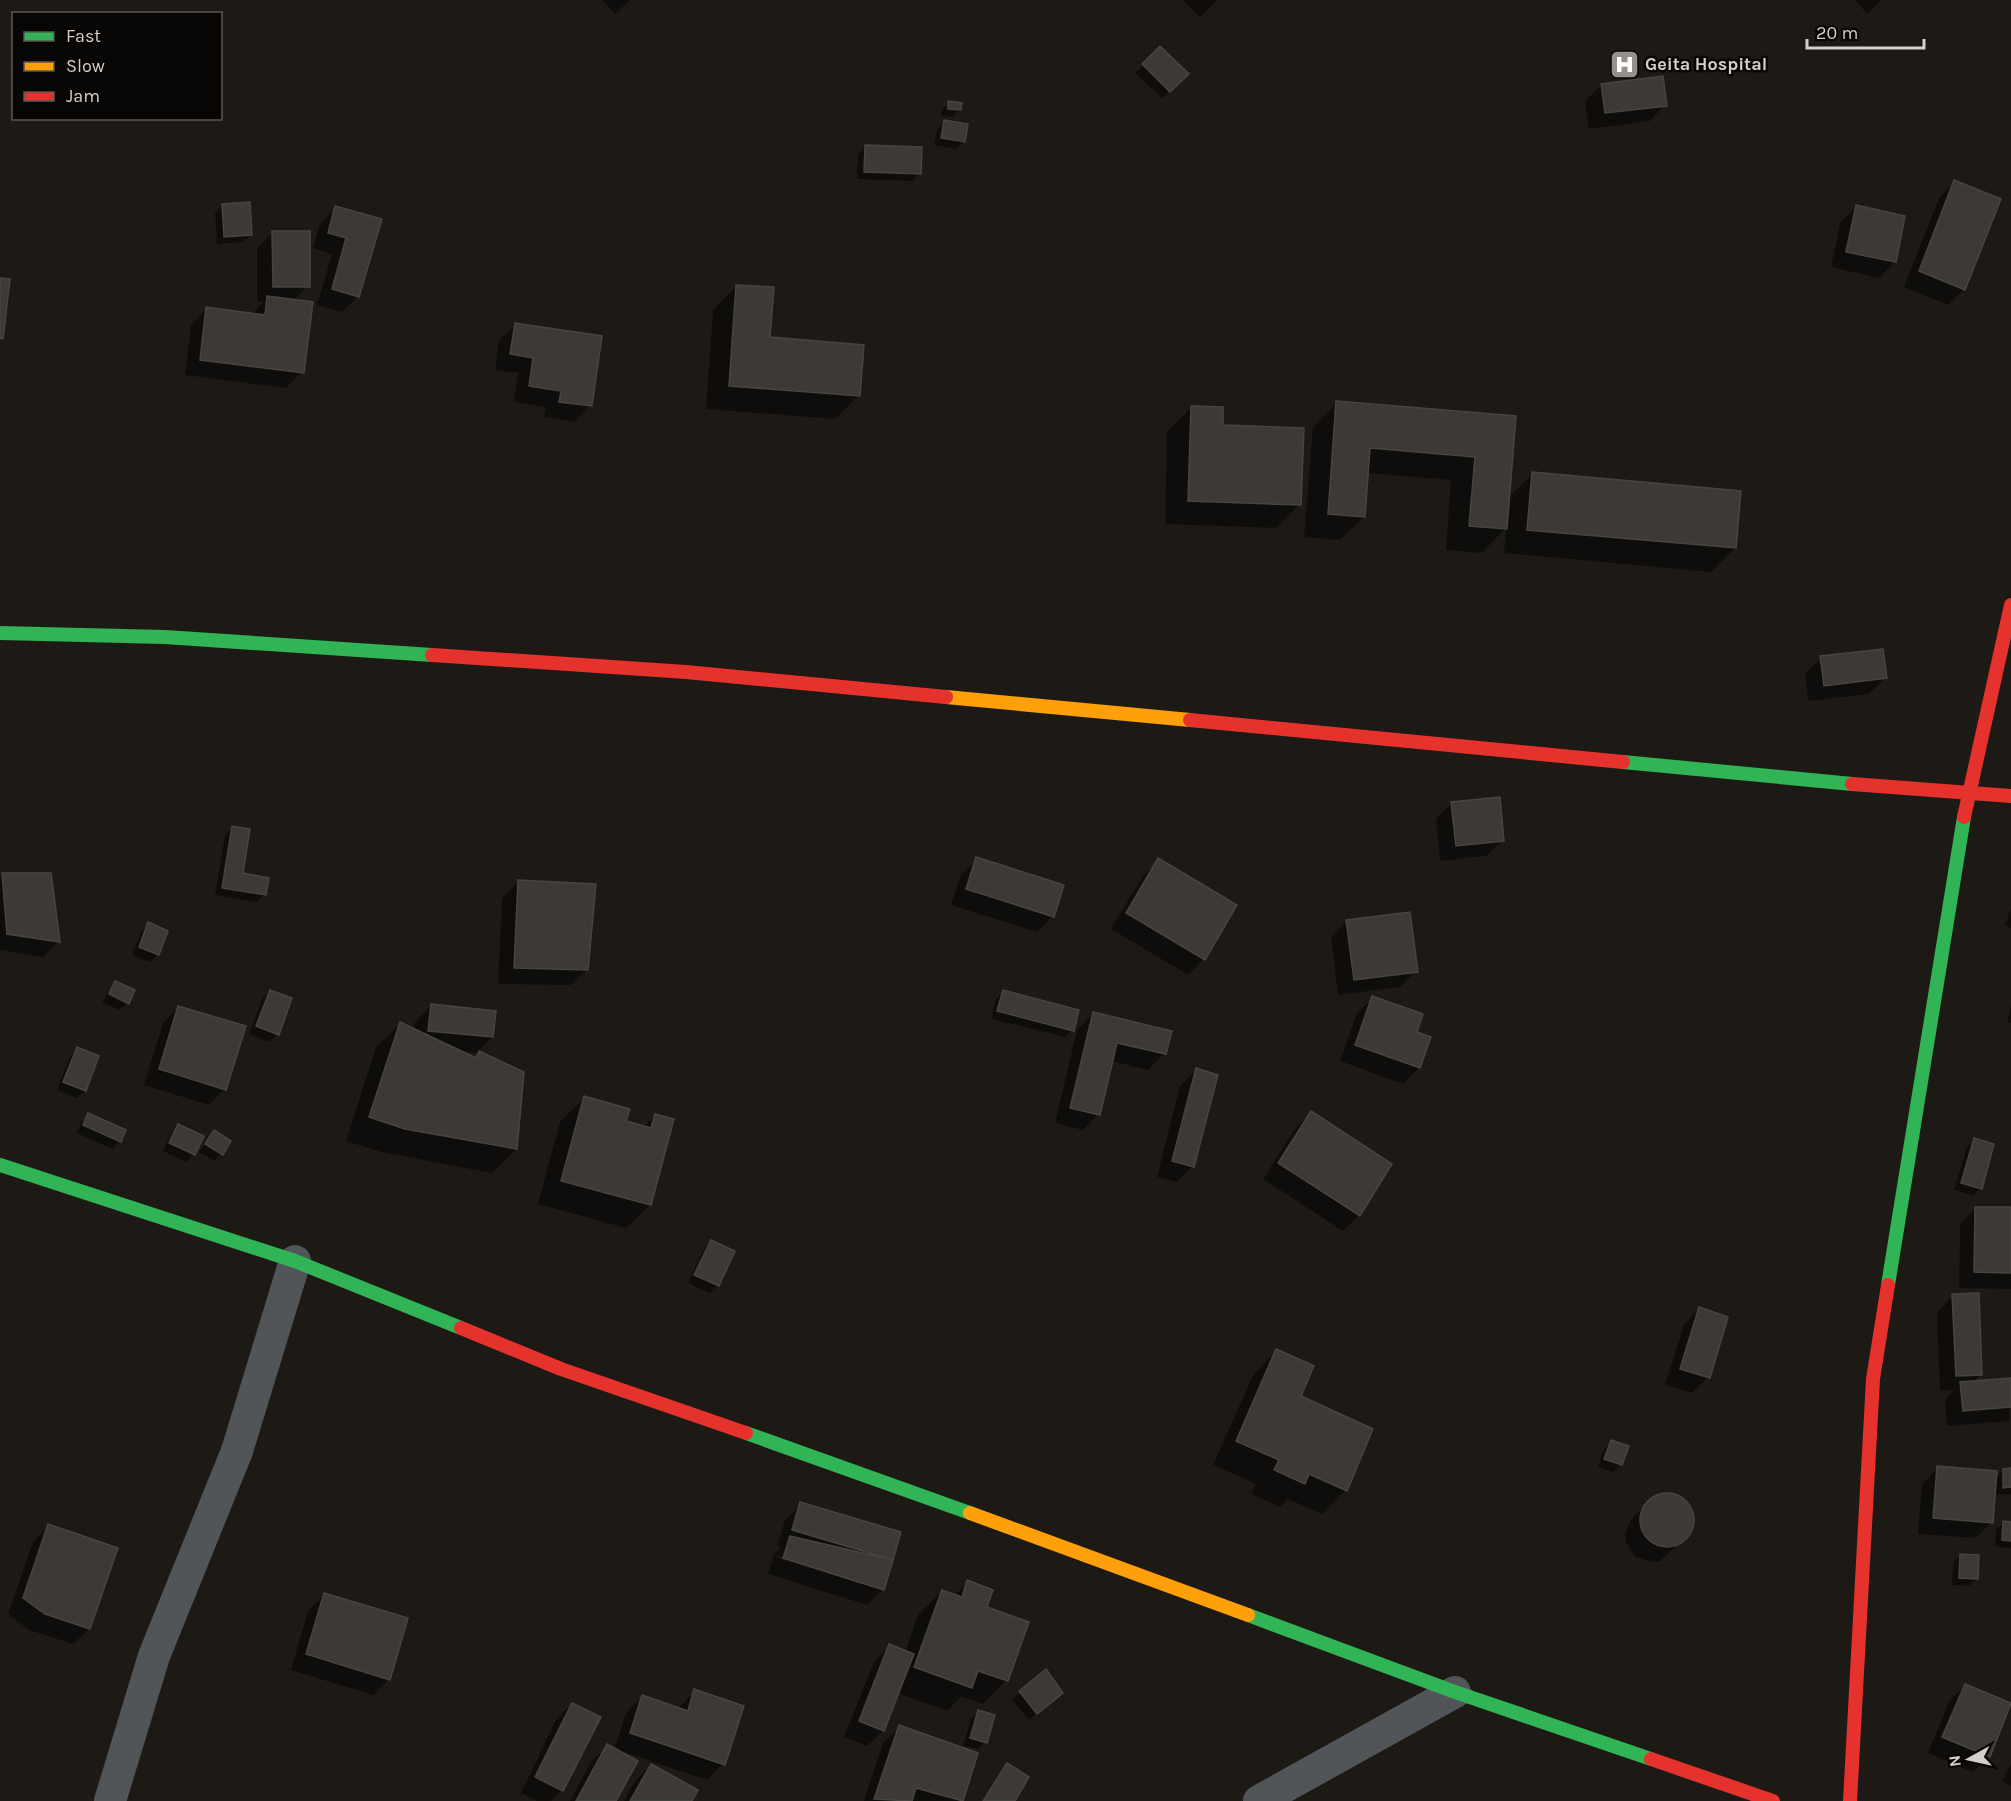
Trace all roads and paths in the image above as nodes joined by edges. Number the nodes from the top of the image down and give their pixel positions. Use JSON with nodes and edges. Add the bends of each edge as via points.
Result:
{"nodes":[{"id":1,"x":2011,"y":604,"type":"edge"},
{"id":2,"x":0,"y":633,"type":"edge"},
{"id":3,"x":1968,"y":794,"type":"junction"},
{"id":4,"x":2011,"y":796,"type":"edge"},
{"id":5,"x":0,"y":1165,"type":"edge"},
{"id":6,"x":295,"y":1261,"type":"junction"},
{"id":7,"x":1455,"y":1692,"type":"junction"},
{"id":8,"x":110,"y":1801,"type":"edge"},
{"id":9,"x":1259,"y":1801,"type":"edge"},
{"id":10,"x":1773,"y":1801,"type":"edge"},
{"id":11,"x":1850,"y":1801,"type":"edge"}],
"edges":[{"from":1,"to":3,"type":"street"},
{"from":2,"to":3,"type":"street","via":[[165,637],[686,672]]},
{"from":3,"to":4,"type":"street"},
{"from":3,"to":11,"type":"street","via":[[1873,1379]]},
{"from":5,"to":6,"type":"street"},
{"from":6,"to":7,"type":"street","via":[[561,1369],[871,1476]]},
{"from":6,"to":8,"type":"street","via":[[237,1451],[154,1656]]},
{"from":7,"to":9,"type":"street"},
{"from":7,"to":10,"type":"street"}]}
